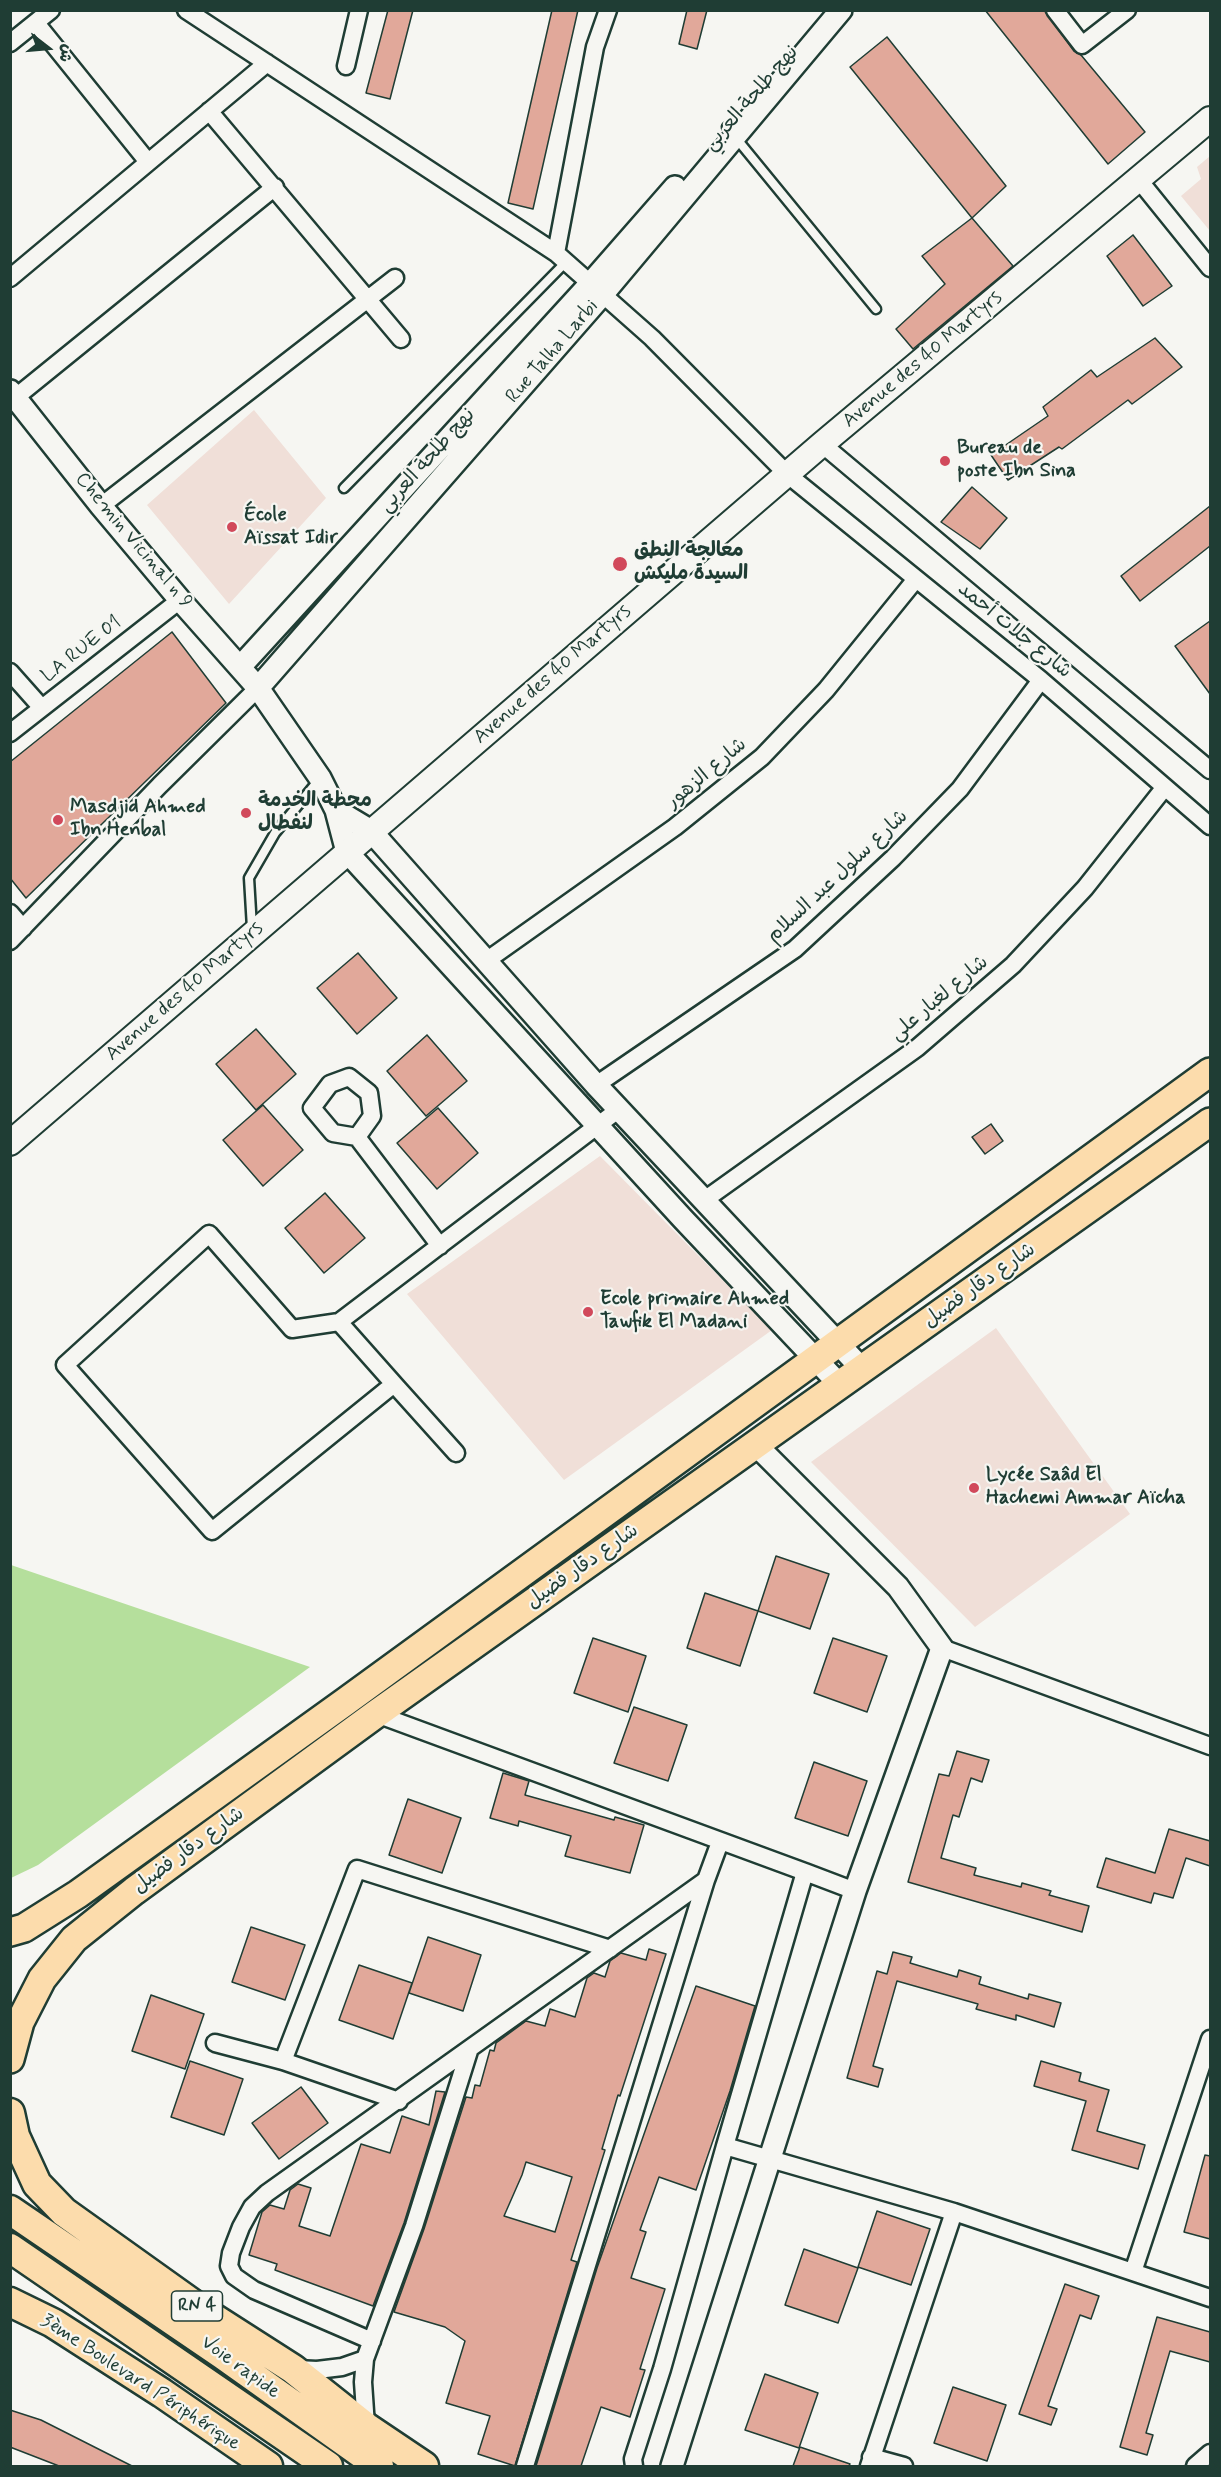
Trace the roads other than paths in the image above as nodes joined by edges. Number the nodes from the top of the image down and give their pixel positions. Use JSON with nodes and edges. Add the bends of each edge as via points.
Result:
{"nodes":[{"id":1,"x":51,"y":10,"type":"edge"},
{"id":2,"x":186,"y":10,"type":"edge"},
{"id":3,"x":359,"y":10,"type":"edge"},
{"id":4,"x":608,"y":10,"type":"edge"},
{"id":5,"x":830,"y":10,"type":"edge"},
{"id":6,"x":841,"y":10,"type":"edge"},
{"id":7,"x":1055,"y":10,"type":"edge"},
{"id":8,"x":1126,"y":10,"type":"edge"},
{"id":9,"x":36,"y":23,"type":"junction"},
{"id":10,"x":10,"y":43,"type":"edge"},
{"id":11,"x":267,"y":63,"type":"junction"},
{"id":12,"x":346,"y":66,"type":"dead end"},
{"id":13,"x":209,"y":111,"type":"junction"},
{"id":14,"x":1210,"y":119,"type":"edge"},
{"id":15,"x":731,"y":132,"type":"junction"},
{"id":16,"x":148,"y":162,"type":"junction"},
{"id":17,"x":1139,"y":180,"type":"junction"},
{"id":18,"x":275,"y":187,"type":"junction"},
{"id":19,"x":561,"y":258,"type":"junction"},
{"id":20,"x":1210,"y":268,"type":"edge"},
{"id":21,"x":10,"y":278,"type":"edge"},
{"id":22,"x":395,"y":278,"type":"dead end"},
{"id":23,"x":596,"y":290,"type":"junction"},
{"id":24,"x":368,"y":299,"type":"junction"},
{"id":25,"x":876,"y":309,"type":"dead end"},
{"id":26,"x":401,"y":339,"type":"dead end"},
{"id":27,"x":13,"y":394,"type":"edge"},
{"id":28,"x":822,"y":444,"type":"junction"},
{"id":29,"x":787,"y":474,"type":"junction"},
{"id":30,"x":344,"y":488,"type":"dead end"},
{"id":31,"x":102,"y":506,"type":"junction"},
{"id":32,"x":916,"y":579,"type":"junction"},
{"id":33,"x":180,"y":600,"type":"junction"},
{"id":34,"x":240,"y":667,"type":"junction"},
{"id":35,"x":10,"y":672,"type":"edge"},
{"id":36,"x":1041,"y":680,"type":"junction"},
{"id":37,"x":258,"y":688,"type":"junction"},
{"id":38,"x":42,"y":708,"type":"junction"},
{"id":39,"x":10,"y":733,"type":"edge"},
{"id":40,"x":1210,"y":770,"type":"edge"},
{"id":41,"x":320,"y":778,"type":"junction"},
{"id":42,"x":1165,"y":787,"type":"junction"},
{"id":43,"x":336,"y":810,"type":"junction"},
{"id":44,"x":1210,"y":826,"type":"edge"},
{"id":45,"x":370,"y":831,"type":"junction"},
{"id":46,"x":347,"y":852,"type":"junction"},
{"id":47,"x":10,"y":913,"type":"edge"},
{"id":48,"x":23,"y":928,"type":"junction"},
{"id":49,"x":253,"y":934,"type":"junction"},
{"id":50,"x":10,"y":941,"type":"edge"},
{"id":51,"x":486,"y":961,"type":"junction"},
{"id":52,"x":1210,"y":1072,"type":"edge"},
{"id":53,"x":596,"y":1085,"type":"junction"},
{"id":54,"x":618,"y":1110,"type":"junction"},
{"id":55,"x":1210,"y":1122,"type":"edge"},
{"id":56,"x":597,"y":1125,"type":"junction"},
{"id":57,"x":357,"y":1137,"type":"dead end"},
{"id":58,"x":10,"y":1143,"type":"edge"},
{"id":59,"x":703,"y":1201,"type":"junction"},
{"id":60,"x":441,"y":1246,"type":"junction"},
{"id":61,"x":339,"y":1322,"type":"junction"},
{"id":62,"x":837,"y":1342,"type":"junction"},
{"id":63,"x":815,"y":1358,"type":"junction"},
{"id":64,"x":863,"y":1370,"type":"junction"},
{"id":65,"x":394,"y":1384,"type":"junction"},
{"id":66,"x":840,"y":1385,"type":"junction"},
{"id":67,"x":756,"y":1445,"type":"junction"},
{"id":68,"x":456,"y":1453,"type":"dead end"},
{"id":69,"x":942,"y":1648,"type":"junction"},
{"id":70,"x":345,"y":1702,"type":"junction"},
{"id":71,"x":376,"y":1714,"type":"junction"},
{"id":72,"x":1210,"y":1746,"type":"edge"},
{"id":73,"x":720,"y":1842,"type":"junction"},
{"id":74,"x":805,"y":1872,"type":"junction"},
{"id":75,"x":706,"y":1880,"type":"junction"},
{"id":76,"x":855,"y":1891,"type":"junction"},
{"id":77,"x":10,"y":1932,"type":"edge"},
{"id":78,"x":610,"y":1949,"type":"junction"},
{"id":79,"x":1210,"y":2039,"type":"edge"},
{"id":80,"x":215,"y":2043,"type":"dead end"},
{"id":81,"x":469,"y":2051,"type":"junction"},
{"id":82,"x":10,"y":2060,"type":"edge"},
{"id":83,"x":283,"y":2061,"type":"junction"},
{"id":84,"x":399,"y":2101,"type":"junction"},
{"id":85,"x":10,"y":2113,"type":"edge"},
{"id":86,"x":725,"y":2146,"type":"junction"},
{"id":87,"x":771,"y":2158,"type":"junction"},
{"id":88,"x":10,"y":2211,"type":"edge"},
{"id":89,"x":954,"y":2212,"type":"junction"},
{"id":90,"x":10,"y":2248,"type":"edge"},
{"id":91,"x":1133,"y":2272,"type":"junction"},
{"id":92,"x":1210,"y":2298,"type":"edge"},
{"id":93,"x":10,"y":2302,"type":"edge"},
{"id":94,"x":372,"y":2341,"type":"junction"},
{"id":95,"x":365,"y":2360,"type":"junction"},
{"id":96,"x":293,"y":2369,"type":"junction"},
{"id":97,"x":366,"y":2427,"type":"junction"},
{"id":98,"x":1210,"y":2453,"type":"edge"},
{"id":99,"x":870,"y":2462,"type":"edge"},
{"id":100,"x":268,"y":2466,"type":"edge"},
{"id":101,"x":328,"y":2466,"type":"edge"},
{"id":102,"x":379,"y":2466,"type":"edge"},
{"id":103,"x":424,"y":2466,"type":"edge"},
{"id":104,"x":525,"y":2466,"type":"edge"},
{"id":105,"x":634,"y":2466,"type":"edge"},
{"id":106,"x":672,"y":2466,"type":"edge"},
{"id":107,"x":904,"y":2466,"type":"edge"},
{"id":108,"x":1195,"y":2466,"type":"edge"}],
"edges":[{"from":1,"to":9,"type":"street"},
{"from":2,"to":11,"type":"street","name":"شارع جلات أحمد"},
{"from":3,"to":12,"type":"street"},
{"from":4,"to":19,"type":"street","via":[[595,47]]},
{"from":5,"to":15,"type":"street","name":"نهج طلحة العربي"},
{"from":6,"to":15,"type":"street","name":"Rue Talha Larbi"},
{"from":7,"to":8,"type":"street","via":[[1082,45]]},
{"from":9,"to":10,"type":"street"},
{"from":9,"to":16,"type":"street"},
{"from":11,"to":13,"type":"street"},
{"from":11,"to":19,"type":"street","name":"شارع جلات أحمد"},
{"from":13,"to":16,"type":"street"},
{"from":13,"to":18,"type":"street"},
{"from":14,"to":17,"type":"main road","name":"Avenue des 40 Martyrs"},
{"from":15,"to":23,"type":"street","name":"Rue Talha Larbi"},
{"from":15,"to":25,"type":"lane"},
{"from":16,"to":21,"type":"street"},
{"from":17,"to":20,"type":"street"},
{"from":17,"to":28,"type":"main road","name":"Avenue des 40 Martyrs"},
{"from":18,"to":24,"type":"street"},
{"from":18,"to":27,"type":"street"},
{"from":19,"to":23,"type":"street","name":"شارع جلات أحمد"},
{"from":19,"to":30,"type":"lane"},
{"from":22,"to":24,"type":"street"},
{"from":23,"to":29,"type":"street","name":"شارع جلات أحمد","via":[[652,338]]},
{"from":23,"to":34,"type":"street","name":"نهج طلحة العربي"},
{"from":23,"to":37,"type":"street","name":"Rue Talha Larbi"},
{"from":24,"to":26,"type":"street"},
{"from":24,"to":31,"type":"street"},
{"from":27,"to":31,"type":"street","name":"Chemin Vicinal n 9"},
{"from":28,"to":29,"type":"main road","name":"Avenue des 40 Martyrs"},
{"from":28,"to":40,"type":"street","name":"شارع جلات أحمد"},
{"from":29,"to":32,"type":"street","name":"شارع جلات أحمد"},
{"from":29,"to":45,"type":"main road","name":"Avenue des 40 Martyrs"},
{"from":31,"to":33,"type":"street","name":"Chemin Vicinal n 9"},
{"from":32,"to":36,"type":"street","name":"شارع جلات أحمد"},
{"from":32,"to":51,"type":"street","name":"شارع الزهور","via":[[826,690],[762,757],[675,828]]},
{"from":33,"to":34,"type":"street","name":"Chemin Vicinal n 9"},
{"from":33,"to":38,"type":"street","name":"LA RUE 01"},
{"from":34,"to":37,"type":"street","name":"Chemin Vicinal n 9"},
{"from":35,"to":38,"type":"street"},
{"from":36,"to":42,"type":"street","name":"شارع جلات أحمد"},
{"from":36,"to":53,"type":"street","name":"شارع سلول عبد السلام","via":[[960,789],[795,949]]},
{"from":37,"to":41,"type":"street","name":"Chemin Vicinal n 9"},
{"from":37,"to":48,"type":"street"},
{"from":38,"to":39,"type":"street","name":"LA RUE 01"},
{"from":41,"to":43,"type":"street","name":"Chemin Vicinal n 9"},
{"from":41,"to":49,"type":"lane","via":[[275,832],[249,878]]},
{"from":42,"to":44,"type":"street","name":"شارع جلات أحمد"},
{"from":42,"to":59,"type":"street","name":"شارع لغبار علي","via":[[1085,888],[1013,965],[917,1048]]},
{"from":43,"to":45,"type":"street"},
{"from":43,"to":46,"type":"street","name":"Chemin Vicinal n 9"},
{"from":45,"to":46,"type":"main road","name":"Avenue des 40 Martyrs"},
{"from":45,"to":51,"type":"street"},
{"from":46,"to":49,"type":"main road","name":"Avenue des 40 Martyrs"},
{"from":46,"to":56,"type":"street"},
{"from":47,"to":48,"type":"street"},
{"from":48,"to":50,"type":"street"},
{"from":49,"to":58,"type":"main road","name":"Avenue des 40 Martyrs"},
{"from":51,"to":53,"type":"street"},
{"from":52,"to":62,"type":"main road","name":"شارع دقار فضيل"},
{"from":53,"to":54,"type":"street"},
{"from":54,"to":56,"type":"street"},
{"from":54,"to":59,"type":"street"},
{"from":55,"to":64,"type":"main road","name":"شارع دقار فضيل"},
{"from":56,"to":60,"type":"street"},
{"from":56,"to":63,"type":"street"},
{"from":57,"to":60,"type":"street"},
{"from":59,"to":62,"type":"street"},
{"from":60,"to":61,"type":"street"},
{"from":61,"to":65,"type":"street"},
{"from":61,"to":65,"type":"street","via":[[292,1329],[209,1234],[65,1365],[212,1532]]},
{"from":62,"to":63,"type":"main road","name":"شارع دقار فضيل"},
{"from":62,"to":64,"type":"street"},
{"from":63,"to":66,"type":"street"},
{"from":63,"to":70,"type":"main road","name":"شارع دقار فضيل"},
{"from":64,"to":66,"type":"main road","name":"شارع دقار فضيل"},
{"from":65,"to":68,"type":"street"},
{"from":66,"to":67,"type":"main road","name":"شارع دقار فضيل"},
{"from":67,"to":69,"type":"street","via":[[898,1587]]},
{"from":67,"to":71,"type":"main road","name":"شارع دقار فضيل"},
{"from":69,"to":72,"type":"street"},
{"from":69,"to":76,"type":"street"},
{"from":70,"to":71,"type":"street"},
{"from":70,"to":77,"type":"main road","name":"شارع دقار فضيل","via":[[78,1894],[24,1928]]},
{"from":71,"to":73,"type":"street"},
{"from":71,"to":82,"type":"main road","name":"شارع دقار فضيل","via":[[134,1890],[74,1939],[42,1979],[20,2022]]},
{"from":73,"to":74,"type":"street"},
{"from":73,"to":75,"type":"street"},
{"from":74,"to":76,"type":"street"},
{"from":74,"to":86,"type":"street"},
{"from":75,"to":78,"type":"street"},
{"from":75,"to":104,"type":"street"},
{"from":76,"to":87,"type":"street"},
{"from":78,"to":81,"type":"street"},
{"from":78,"to":83,"type":"street","via":[[357,1869]]},
{"from":79,"to":91,"type":"street"},
{"from":80,"to":83,"type":"street"},
{"from":81,"to":84,"type":"street"},
{"from":81,"to":94,"type":"street","via":[[414,2226]]},
{"from":83,"to":84,"type":"street"},
{"from":84,"to":94,"type":"street","via":[[252,2207],[240,2227],[229,2266],[234,2276],[254,2290]]},
{"from":85,"to":96,"type":"highway","number":"RN 4","via":[[15,2136],[37,2184],[64,2212],[204,2312]]},
{"from":86,"to":87,"type":"street"},
{"from":86,"to":105,"type":"street"},
{"from":87,"to":89,"type":"street"},
{"from":87,"to":106,"type":"street"},
{"from":88,"to":102,"type":"highway","name":"Voie rapide"},
{"from":89,"to":91,"type":"street"},
{"from":89,"to":99,"type":"street"},
{"from":90,"to":101,"type":"highway","name":"Voie rapide"},
{"from":91,"to":92,"type":"street"},
{"from":93,"to":100,"type":"highway","name":"3ème Boulevard Périphérique","via":[[73,2335]]},
{"from":94,"to":95,"type":"street"},
{"from":95,"to":96,"type":"street","via":[[334,2368]]},
{"from":95,"to":97,"type":"street"},
{"from":96,"to":97,"type":"highway","number":"RN 4"},
{"from":97,"to":103,"type":"highway","number":"RN 4"},
{"from":98,"to":108,"type":"street"},
{"from":99,"to":107,"type":"street"}]}
